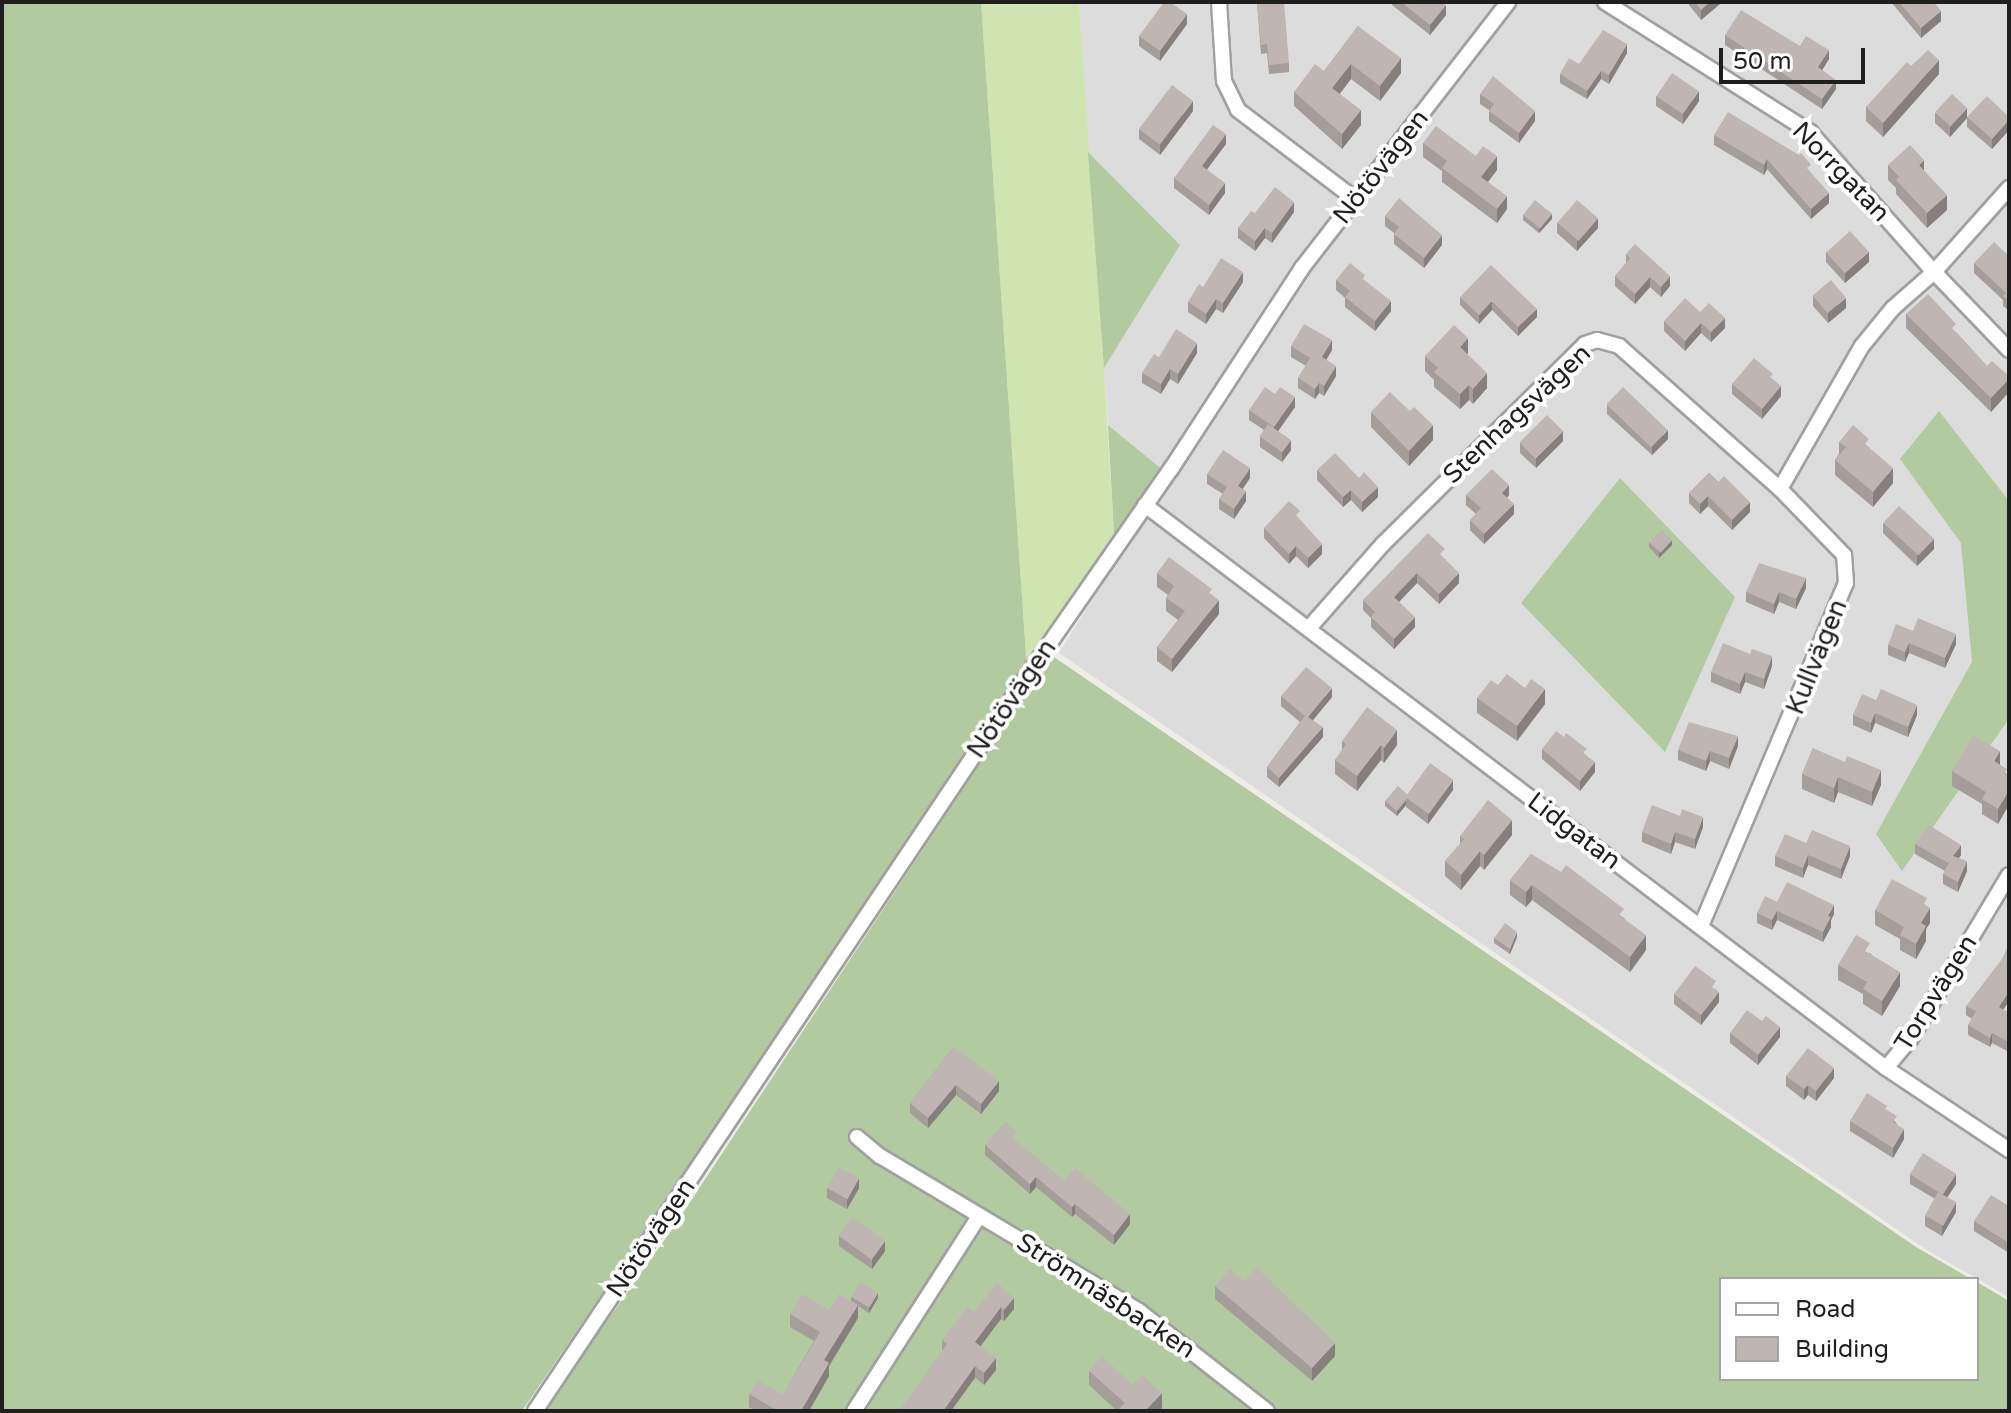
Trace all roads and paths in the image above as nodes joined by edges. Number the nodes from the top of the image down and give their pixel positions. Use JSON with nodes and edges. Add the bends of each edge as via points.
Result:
{"nodes":[{"id":1,"x":1219,"y":2,"type":"edge"},
{"id":2,"x":1508,"y":2,"type":"edge"},
{"id":3,"x":1605,"y":2,"type":"edge"},
{"id":4,"x":2009,"y":188,"type":"edge"},
{"id":5,"x":1356,"y":200,"type":"junction"},
{"id":6,"x":1934,"y":272,"type":"junction"},
{"id":7,"x":2009,"y":350,"type":"edge"},
{"id":8,"x":1780,"y":489,"type":"junction"},
{"id":9,"x":1145,"y":505,"type":"junction"},
{"id":10,"x":1309,"y":628,"type":"junction"},
{"id":11,"x":2009,"y":875,"type":"edge"},
{"id":12,"x":1701,"y":926,"type":"junction"},
{"id":13,"x":1886,"y":1068,"type":"junction"},
{"id":14,"x":857,"y":1137,"type":"dead end"},
{"id":15,"x":2009,"y":1150,"type":"edge"},
{"id":16,"x":979,"y":1216,"type":"junction"},
{"id":17,"x":535,"y":1411,"type":"edge"},
{"id":18,"x":854,"y":1411,"type":"edge"},
{"id":19,"x":1267,"y":1411,"type":"edge"}],
"edges":[{"from":1,"to":5,"type":"street","via":[[1224,81],[1238,110]]},
{"from":2,"to":5,"type":"street","name":"Nötövägen"},
{"from":3,"to":6,"type":"street","name":"Norrgatan","via":[[1810,132]]},
{"from":4,"to":6,"type":"street"},
{"from":5,"to":9,"type":"street","name":"Nötövägen","via":[[1302,268]]},
{"from":6,"to":7,"type":"street","name":"Norrgatan"},
{"from":6,"to":8,"type":"street","via":[[1893,308],[1862,346]]},
{"from":8,"to":10,"type":"street","name":"Stenhagsvägen","via":[[1619,346],[1597,340],[1585,344],[1443,483]]},
{"from":8,"to":12,"type":"street","name":"Kullvägen","via":[[1844,555],[1846,583]]},
{"from":9,"to":10,"type":"street","name":"Lidgatan"},
{"from":9,"to":17,"type":"street","name":"Nötövägen"},
{"from":10,"to":12,"type":"street","name":"Lidgatan"},
{"from":11,"to":13,"type":"street","name":"Torpvägen","via":[[1918,1027]]},
{"from":12,"to":13,"type":"street","name":"Lidgatan"},
{"from":13,"to":15,"type":"street","name":"Lidgatan"},
{"from":14,"to":16,"type":"street","name":"Strömnäsbacken"},
{"from":16,"to":18,"type":"street"},
{"from":16,"to":19,"type":"street","name":"Strömnäsbacken","via":[[1139,1311]]}]}
